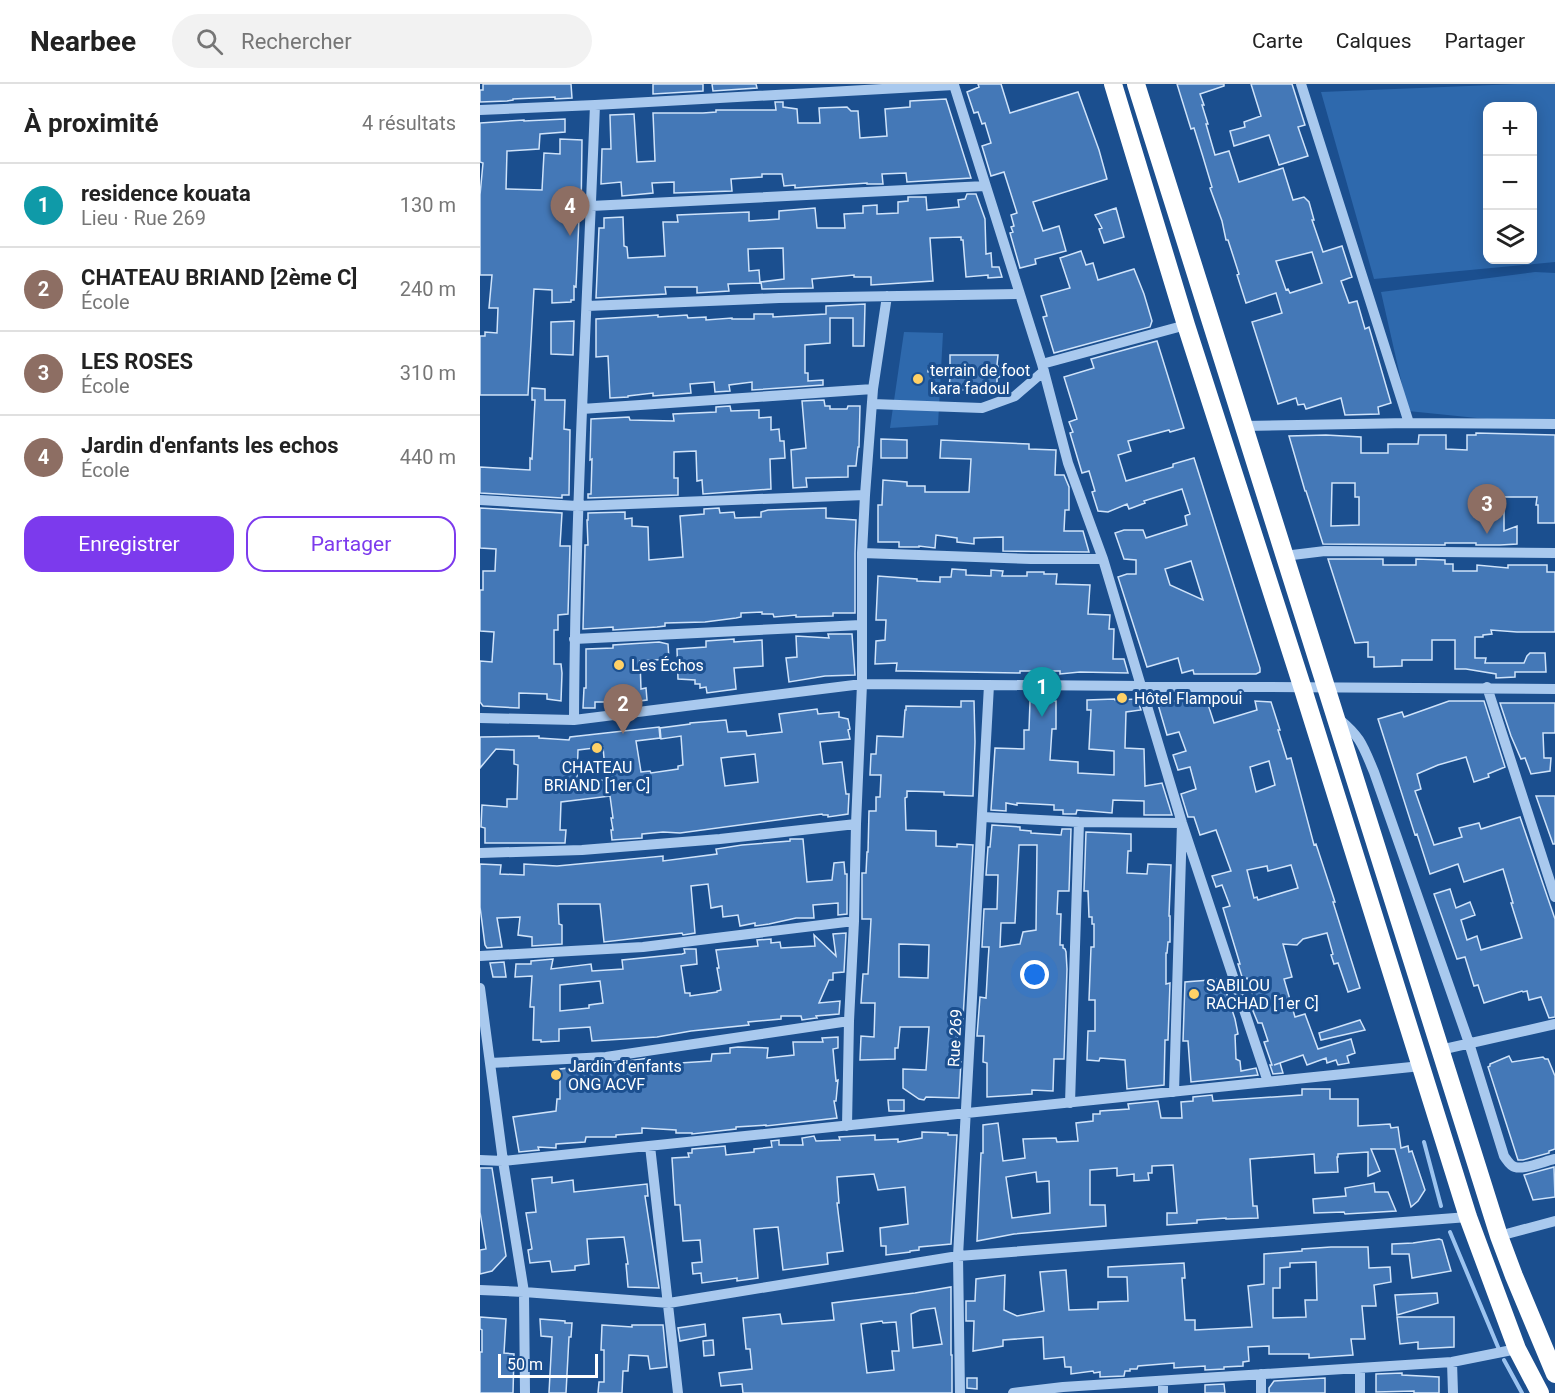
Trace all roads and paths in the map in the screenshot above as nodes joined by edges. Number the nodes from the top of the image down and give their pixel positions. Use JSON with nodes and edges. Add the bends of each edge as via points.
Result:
{"nodes":[{"id":1,"x":954,"y":84,"type":"edge"},
{"id":2,"x":1113,"y":84,"type":"edge"},
{"id":3,"x":1136,"y":84,"type":"edge"},
{"id":4,"x":1301,"y":84,"type":"edge"},
{"id":5,"x":595,"y":105,"type":"junction"},
{"id":6,"x":480,"y":110,"type":"edge"},
{"id":7,"x":985,"y":186,"type":"junction"},
{"id":8,"x":591,"y":206,"type":"junction"},
{"id":9,"x":1019,"y":294,"type":"junction"},
{"id":10,"x":887,"y":296,"type":"junction"},
{"id":11,"x":587,"y":306,"type":"junction"},
{"id":12,"x":1186,"y":325,"type":"junction"},
{"id":13,"x":1043,"y":368,"type":"junction"},
{"id":14,"x":873,"y":389,"type":"junction"},
{"id":15,"x":872,"y":404,"type":"junction"},
{"id":16,"x":582,"y":409,"type":"junction"},
{"id":17,"x":1409,"y":423,"type":"junction"},
{"id":18,"x":1555,"y":424,"type":"edge"},
{"id":19,"x":1244,"y":426,"type":"junction"},
{"id":20,"x":865,"y":495,"type":"junction"},
{"id":21,"x":480,"y":500,"type":"edge"},
{"id":22,"x":578,"y":506,"type":"junction"},
{"id":23,"x":1555,"y":553,"type":"edge"},
{"id":24,"x":862,"y":554,"type":"junction"},
{"id":25,"x":1284,"y":556,"type":"junction"},
{"id":26,"x":1103,"y":559,"type":"junction"},
{"id":27,"x":861,"y":625,"type":"junction"},
{"id":28,"x":574,"y":639,"type":"junction"},
{"id":29,"x":862,"y":684,"type":"junction"},
{"id":30,"x":989,"y":685,"type":"junction"},
{"id":31,"x":1141,"y":686,"type":"junction"},
{"id":32,"x":1302,"y":686,"type":"junction"},
{"id":33,"x":1325,"y":687,"type":"junction"},
{"id":34,"x":1487,"y":687,"type":"junction"},
{"id":35,"x":1555,"y":688,"type":"edge"},
{"id":36,"x":1334,"y":715,"type":"junction"},
{"id":37,"x":480,"y":718,"type":"edge"},
{"id":38,"x":574,"y":720,"type":"junction"},
{"id":39,"x":982,"y":817,"type":"junction"},
{"id":40,"x":1079,"y":822,"type":"junction"},
{"id":41,"x":1182,"y":823,"type":"junction"},
{"id":42,"x":856,"y":824,"type":"junction"},
{"id":43,"x":480,"y":853,"type":"edge"},
{"id":44,"x":1555,"y":897,"type":"edge"},
{"id":45,"x":854,"y":921,"type":"junction"},
{"id":46,"x":480,"y":956,"type":"edge"},
{"id":47,"x":480,"y":988,"type":"edge"},
{"id":48,"x":849,"y":1021,"type":"junction"},
{"id":49,"x":1555,"y":1024,"type":"edge"},
{"id":50,"x":1469,"y":1043,"type":"junction"},
{"id":51,"x":1440,"y":1050,"type":"junction"},
{"id":52,"x":490,"y":1063,"type":"junction"},
{"id":53,"x":1421,"y":1066,"type":"junction"},
{"id":54,"x":1268,"y":1082,"type":"junction"},
{"id":55,"x":1174,"y":1092,"type":"junction"},
{"id":56,"x":1070,"y":1102,"type":"junction"},
{"id":57,"x":966,"y":1113,"type":"junction"},
{"id":58,"x":847,"y":1126,"type":"junction"},
{"id":59,"x":650,"y":1146,"type":"junction"},
{"id":60,"x":1555,"y":1159,"type":"edge"},
{"id":61,"x":480,"y":1160,"type":"edge"},
{"id":62,"x":503,"y":1161,"type":"junction"},
{"id":63,"x":1468,"y":1217,"type":"junction"},
{"id":64,"x":1555,"y":1221,"type":"edge"},
{"id":65,"x":1499,"y":1236,"type":"junction"},
{"id":66,"x":958,"y":1256,"type":"junction"},
{"id":67,"x":480,"y":1290,"type":"edge"},
{"id":68,"x":524,"y":1292,"type":"junction"},
{"id":69,"x":669,"y":1304,"type":"junction"},
{"id":70,"x":1517,"y":1349,"type":"junction"},
{"id":71,"x":1452,"y":1362,"type":"junction"},
{"id":72,"x":1360,"y":1368,"type":"junction"},
{"id":73,"x":1261,"y":1374,"type":"junction"},
{"id":74,"x":1555,"y":1374,"type":"edge"},
{"id":75,"x":1163,"y":1381,"type":"junction"},
{"id":76,"x":1063,"y":1390,"type":"edge"},
{"id":77,"x":525,"y":1393,"type":"edge"},
{"id":78,"x":678,"y":1393,"type":"edge"},
{"id":79,"x":960,"y":1393,"type":"edge"},
{"id":80,"x":1013,"y":1393,"type":"edge"},
{"id":81,"x":1163,"y":1393,"type":"edge"},
{"id":82,"x":1261,"y":1393,"type":"edge"},
{"id":83,"x":1360,"y":1393,"type":"edge"},
{"id":84,"x":1453,"y":1393,"type":"edge"},
{"id":85,"x":1540,"y":1393,"type":"edge"}],
"edges":[{"from":1,"to":5,"type":"street"},
{"from":1,"to":7,"type":"street"},
{"from":2,"to":12,"type":"highway"},
{"from":3,"to":19,"type":"highway"},
{"from":4,"to":17,"type":"street"},
{"from":5,"to":6,"type":"street"},
{"from":5,"to":8,"type":"street"},
{"from":7,"to":8,"type":"street"},
{"from":7,"to":9,"type":"street"},
{"from":8,"to":11,"type":"street"},
{"from":9,"to":10,"type":"street"},
{"from":9,"to":13,"type":"street"},
{"from":10,"to":11,"type":"street"},
{"from":10,"to":14,"type":"street"},
{"from":11,"to":16,"type":"street"},
{"from":12,"to":13,"type":"street"},
{"from":12,"to":32,"type":"highway"},
{"from":13,"to":15,"type":"street","via":[[1015,396],[982,408]]},
{"from":13,"to":26,"type":"street","via":[[1068,463]]},
{"from":14,"to":15,"type":"street"},
{"from":14,"to":16,"type":"street"},
{"from":15,"to":20,"type":"street"},
{"from":16,"to":22,"type":"street"},
{"from":17,"to":18,"type":"street"},
{"from":17,"to":19,"type":"street"},
{"from":19,"to":25,"type":"highway"},
{"from":20,"to":22,"type":"street"},
{"from":20,"to":24,"type":"street"},
{"from":21,"to":22,"type":"street"},
{"from":22,"to":28,"type":"street"},
{"from":23,"to":25,"type":"street","via":[[1325,551]]},
{"from":24,"to":26,"type":"street"},
{"from":24,"to":27,"type":"street"},
{"from":25,"to":33,"type":"highway"},
{"from":26,"to":31,"type":"street"},
{"from":27,"to":28,"type":"street"},
{"from":27,"to":29,"type":"street"},
{"from":28,"to":38,"type":"street"},
{"from":29,"to":30,"type":"street"},
{"from":29,"to":38,"type":"street"},
{"from":29,"to":42,"type":"street"},
{"from":30,"to":31,"type":"street"},
{"from":30,"to":39,"type":"street","name":"Rue 269"},
{"from":31,"to":32,"type":"street"},
{"from":31,"to":41,"type":"street"},
{"from":32,"to":33,"type":"street"},
{"from":32,"to":53,"type":"highway"},
{"from":33,"to":34,"type":"street"},
{"from":33,"to":36,"type":"highway"},
{"from":34,"to":35,"type":"street"},
{"from":34,"to":44,"type":"street"},
{"from":36,"to":50,"type":"street","via":[[1361,741],[1370,762]]},
{"from":36,"to":51,"type":"highway"},
{"from":37,"to":38,"type":"street"},
{"from":39,"to":40,"type":"street"},
{"from":39,"to":57,"type":"street","name":"Rue 269"},
{"from":40,"to":41,"type":"street"},
{"from":40,"to":56,"type":"street"},
{"from":41,"to":54,"type":"street"},
{"from":41,"to":55,"type":"street"},
{"from":42,"to":43,"type":"street","via":[[582,850]]},
{"from":42,"to":45,"type":"street"},
{"from":45,"to":46,"type":"street","via":[[643,947]]},
{"from":45,"to":48,"type":"street"},
{"from":47,"to":52,"type":"street"},
{"from":48,"to":52,"type":"street","via":[[606,1057]]},
{"from":48,"to":58,"type":"street"},
{"from":49,"to":50,"type":"street"},
{"from":50,"to":51,"type":"street"},
{"from":50,"to":60,"type":"street","via":[[1504,1156],[1515,1167]]},
{"from":51,"to":65,"type":"highway"},
{"from":52,"to":62,"type":"street"},
{"from":53,"to":54,"type":"street"},
{"from":53,"to":63,"type":"highway"},
{"from":54,"to":55,"type":"street"},
{"from":55,"to":56,"type":"street"},
{"from":56,"to":57,"type":"street"},
{"from":57,"to":58,"type":"street"},
{"from":57,"to":66,"type":"street","name":"Rue 269"},
{"from":58,"to":59,"type":"street"},
{"from":59,"to":62,"type":"street"},
{"from":59,"to":69,"type":"street"},
{"from":61,"to":62,"type":"street"},
{"from":62,"to":68,"type":"street"},
{"from":63,"to":66,"type":"street"},
{"from":63,"to":70,"type":"highway"},
{"from":64,"to":65,"type":"street"},
{"from":65,"to":74,"type":"highway"},
{"from":66,"to":69,"type":"street"},
{"from":66,"to":79,"type":"street","name":"Rue 269"},
{"from":67,"to":68,"type":"street"},
{"from":68,"to":69,"type":"street"},
{"from":68,"to":77,"type":"street"},
{"from":69,"to":78,"type":"street"},
{"from":70,"to":71,"type":"street"},
{"from":70,"to":85,"type":"highway"},
{"from":71,"to":72,"type":"street"},
{"from":71,"to":84,"type":"street"},
{"from":72,"to":73,"type":"street"},
{"from":72,"to":83,"type":"street"},
{"from":73,"to":75,"type":"street"},
{"from":73,"to":82,"type":"street"},
{"from":75,"to":76,"type":"street"},
{"from":75,"to":81,"type":"street"},
{"from":76,"to":80,"type":"street"}]}
